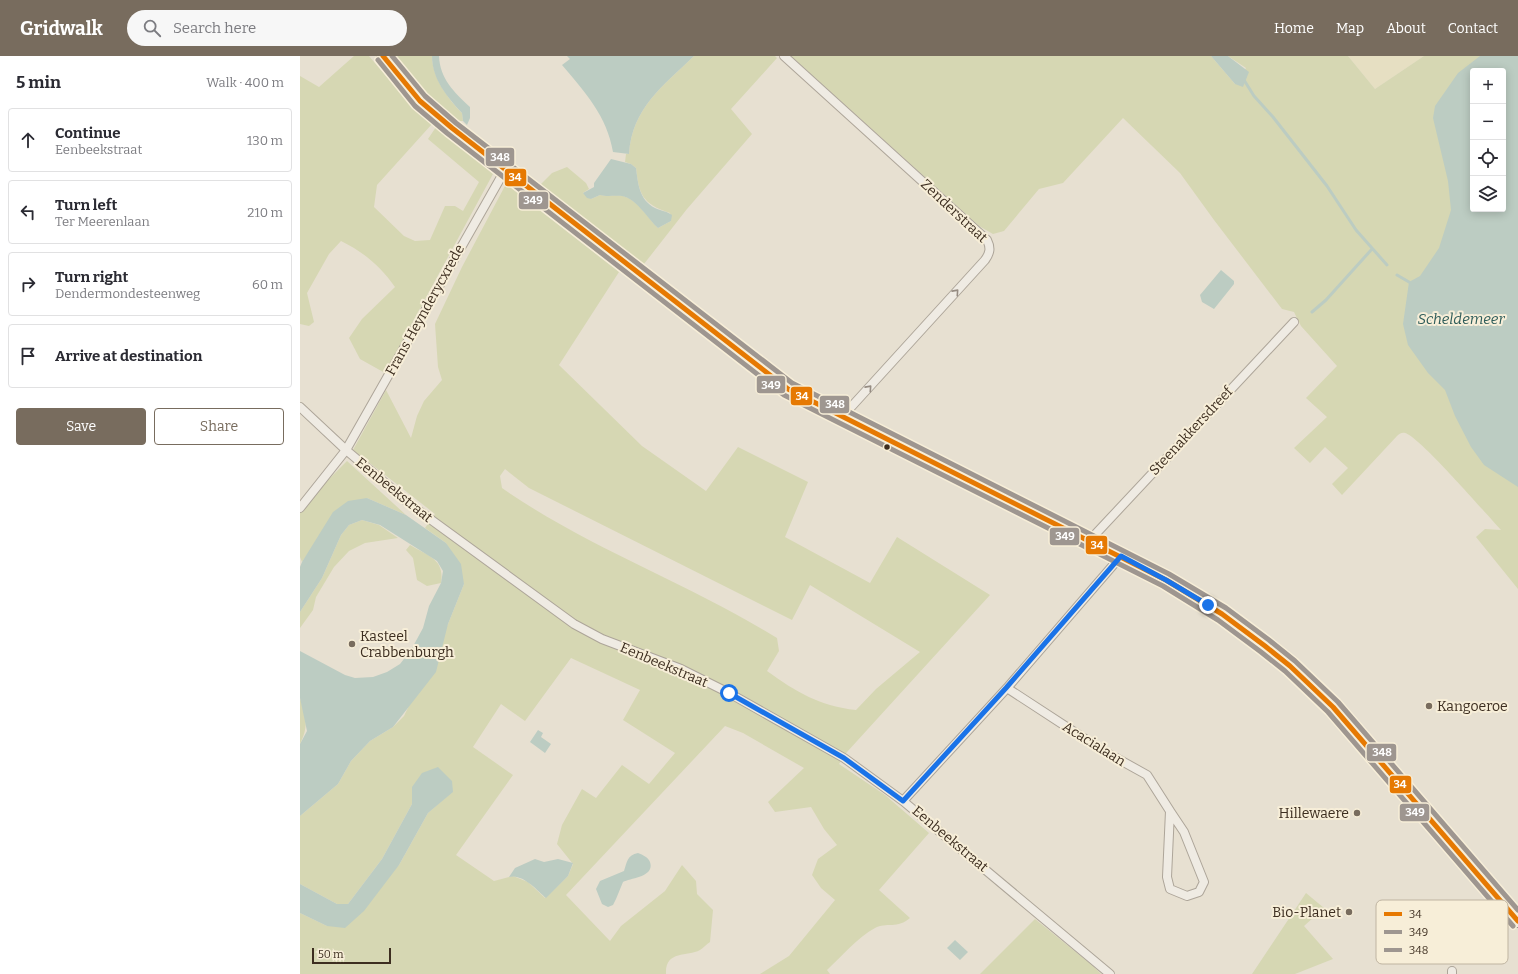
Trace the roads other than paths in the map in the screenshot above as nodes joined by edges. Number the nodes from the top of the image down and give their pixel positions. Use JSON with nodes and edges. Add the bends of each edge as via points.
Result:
{"nodes":[{"id":1,"x":383,"y":56,"type":"edge"},
{"id":2,"x":784,"y":56,"type":"edge"},
{"id":3,"x":504,"y":170,"type":"junction"},
{"id":4,"x":1294,"y":322,"type":"dead end"},
{"id":5,"x":300,"y":407,"type":"edge"},
{"id":6,"x":842,"y":417,"type":"junction"},
{"id":7,"x":346,"y":450,"type":"junction"},
{"id":8,"x":300,"y":508,"type":"edge"},
{"id":9,"x":1089,"y":541,"type":"junction"},
{"id":10,"x":1121,"y":556,"type":"junction"},
{"id":11,"x":1006,"y":688,"type":"junction"},
{"id":12,"x":903,"y":801,"type":"junction"},
{"id":13,"x":1170,"y":811,"type":"junction"},
{"id":14,"x":1500,"y":900,"type":"edge"},
{"id":15,"x":1508,"y":909,"type":"edge"},
{"id":16,"x":1518,"y":921,"type":"edge"},
{"id":17,"x":1110,"y":974,"type":"edge"}],
"edges":[{"from":1,"to":3,"type":"main road","via":[[420,101]]},
{"from":6,"to":2,"type":"street","name":"Zenderstraat","one_way":true,"via":[[985,260],[990,253],[990,246],[987,240]]},
{"from":3,"to":6,"type":"main road","via":[[788,389]]},
{"from":3,"to":7,"type":"street","name":"Frans Heynderycxrede"},
{"from":4,"to":9,"type":"street","name":"Steenakkersdreef"},
{"from":5,"to":7,"type":"street","name":"Eenbeekstraat"},
{"from":6,"to":9,"type":"main road"},
{"from":7,"to":8,"type":"street","name":"Frans Heynderycxrede"},
{"from":7,"to":12,"type":"street","name":"Eenbeekstraat","via":[[415,508],[574,624],[602,639],[681,669],[729,693],[844,758]]},
{"from":9,"to":10,"type":"main road"},
{"from":10,"to":11,"type":"street"},
{"from":10,"to":14,"type":"main road","via":[[1222,614],[1305,680],[1373,752]]},
{"from":11,"to":12,"type":"street"},
{"from":11,"to":13,"type":"street","name":"Acacialaan","via":[[1102,750],[1147,775]]},
{"from":12,"to":17,"type":"street","name":"Eenbeekstraat"},
{"from":13,"to":13,"type":"street","name":"Acacialaan","via":[[1167,878],[1170,889],[1187,896],[1199,892],[1204,882],[1184,832]]},
{"from":15,"to":16,"type":"main road"}]}
